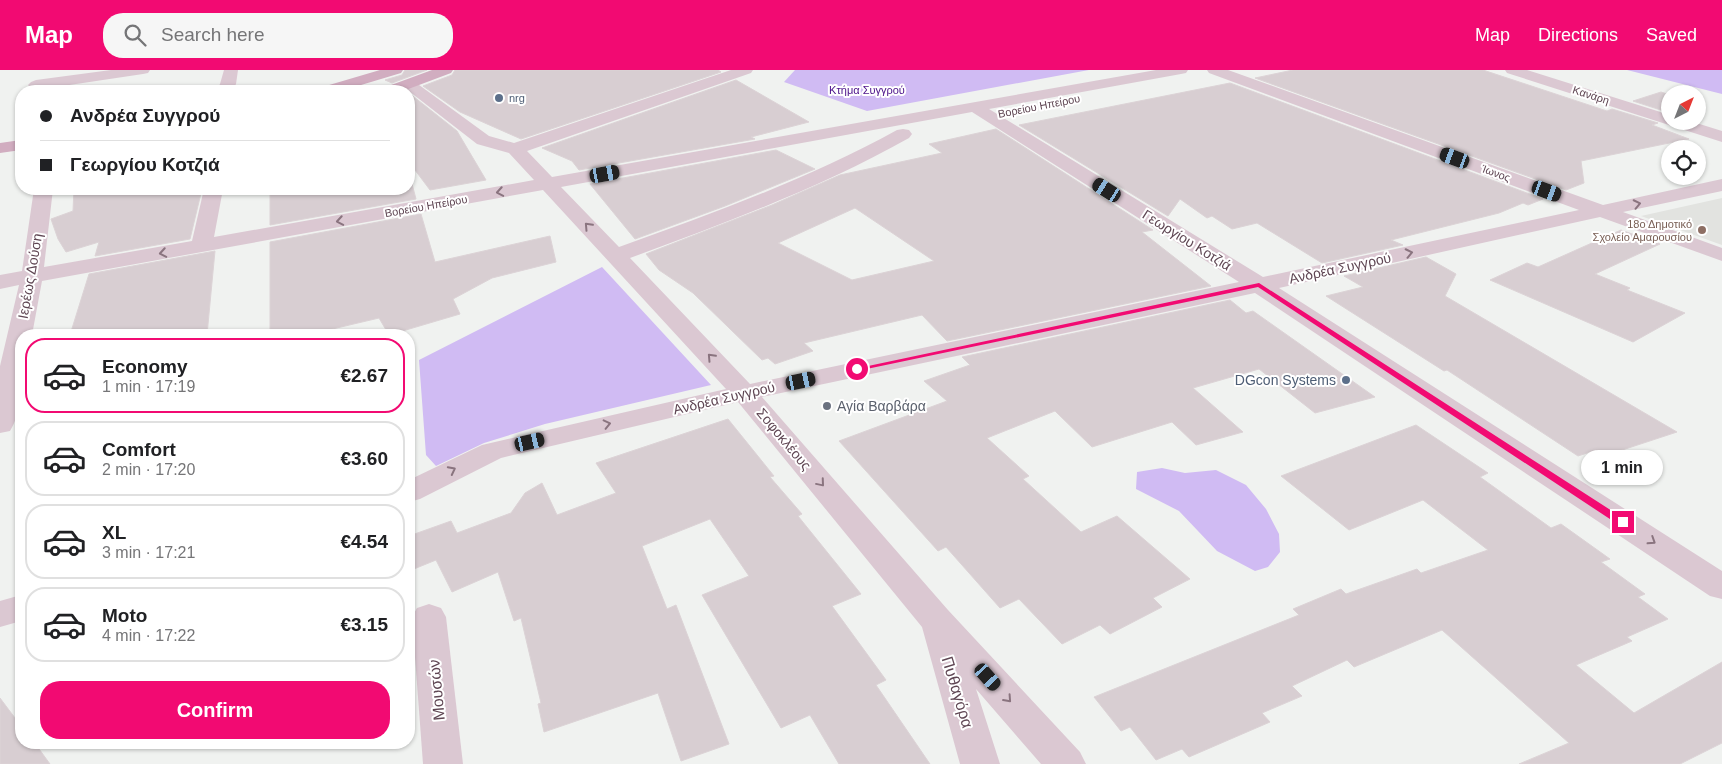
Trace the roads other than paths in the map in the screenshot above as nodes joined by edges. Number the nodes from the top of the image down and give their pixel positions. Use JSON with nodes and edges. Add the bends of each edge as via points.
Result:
{"nodes":[{"id":1,"x":143,"y":70,"type":"edge"},
{"id":2,"x":231,"y":70,"type":"edge"},
{"id":3,"x":396,"y":70,"type":"edge"},
{"id":4,"x":746,"y":70,"type":"edge"},
{"id":5,"x":1181,"y":70,"type":"edge"},
{"id":6,"x":1219,"y":70,"type":"edge"},
{"id":7,"x":1512,"y":70,"type":"edge"},
{"id":8,"x":1556,"y":70,"type":"edge"},
{"id":9,"x":446,"y":71,"type":"edge"},
{"id":10,"x":1532,"y":76,"type":"junction"},
{"id":11,"x":36,"y":82,"type":"edge"},
{"id":12,"x":227,"y":85,"type":"edge"},
{"id":13,"x":345,"y":85,"type":"edge"},
{"id":14,"x":410,"y":85,"type":"edge"},
{"id":15,"x":415,"y":89,"type":"edge"},
{"id":16,"x":982,"y":112,"type":"junction"},
{"id":17,"x":1661,"y":118,"type":"edge"},
{"id":18,"x":852,"y":130,"type":"junction"},
{"id":19,"x":1700,"y":130,"type":"edge"},
{"id":20,"x":903,"y":134,"type":"junction"},
{"id":21,"x":1722,"y":137,"type":"edge"},
{"id":22,"x":15,"y":146,"type":"edge"},
{"id":23,"x":0,"y":148,"type":"edge"},
{"id":24,"x":515,"y":149,"type":"junction"},
{"id":25,"x":15,"y":162,"type":"edge"},
{"id":26,"x":0,"y":164,"type":"edge"},
{"id":27,"x":548,"y":184,"type":"junction"},
{"id":28,"x":1722,"y":185,"type":"edge"},
{"id":29,"x":42,"y":195,"type":"edge"},
{"id":30,"x":212,"y":195,"type":"edge"},
{"id":31,"x":1602,"y":211,"type":"junction"},
{"id":32,"x":202,"y":246,"type":"junction"},
{"id":33,"x":1722,"y":255,"type":"edge"},
{"id":34,"x":616,"y":256,"type":"junction"},
{"id":35,"x":32,"y":276,"type":"junction"},
{"id":36,"x":0,"y":282,"type":"edge"},
{"id":37,"x":1259,"y":285,"type":"junction"},
{"id":38,"x":23,"y":329,"type":"edge"},
{"id":39,"x":15,"y":375,"type":"edge"},
{"id":40,"x":744,"y":393,"type":"junction"},
{"id":41,"x":7,"y":421,"type":"edge"},
{"id":42,"x":415,"y":489,"type":"edge"},
{"id":43,"x":1722,"y":587,"type":"edge"},
{"id":44,"x":15,"y":610,"type":"edge"},
{"id":45,"x":0,"y":614,"type":"edge"},
{"id":46,"x":430,"y":617,"type":"dead end"},
{"id":47,"x":936,"y":619,"type":"junction"},
{"id":48,"x":443,"y":764,"type":"edge"},
{"id":49,"x":980,"y":764,"type":"edge"},
{"id":50,"x":1066,"y":764,"type":"edge"}],
"edges":[{"from":1,"to":11,"type":"street"},
{"from":2,"to":12,"type":"street"},
{"from":3,"to":13,"type":"main road"},
{"from":4,"to":24,"type":"street"},
{"from":5,"to":16,"type":"street","name":"Βορείου Ηπείρου"},
{"from":6,"to":16,"type":"street","name":"Βορείου Ηπείρου"},
{"from":6,"to":31,"type":"street","name":"Ίωνος"},
{"from":7,"to":10,"type":"street","name":"Κανάρη"},
{"from":8,"to":10,"type":"street"},
{"from":9,"to":14,"type":"main road"},
{"from":10,"to":17,"type":"street","name":"Κανάρη"},
{"from":15,"to":24,"type":"street","via":[[483,140]]},
{"from":16,"to":18,"type":"street","name":"Βορείου Ηπείρου"},
{"from":16,"to":20,"type":"street","name":"Βορείου Ηπείρου"},
{"from":16,"to":37,"type":"street","name":"Γεωργίου Κοτζιά"},
{"from":18,"to":20,"type":"street","name":"Βορείου Ηπείρου"},
{"from":18,"to":27,"type":"street","name":"Βορείου Ηπείρου"},
{"from":19,"to":21,"type":"street","name":"Κανάρη"},
{"from":20,"to":34,"type":"street","via":[[782,192]]},
{"from":22,"to":23,"type":"main road"},
{"from":24,"to":27,"type":"street","name":"Σοφοκλέους"},
{"from":25,"to":26,"type":"main road"},
{"from":27,"to":32,"type":"street","name":"Βορείου Ηπείρου","one_way":true},
{"from":34,"to":27,"type":"street","name":"Σοφοκλέους","one_way":true},
{"from":31,"to":28,"type":"street","name":"Ανδρέα Συγγρού","one_way":true},
{"from":29,"to":35,"type":"street","name":"Ιερέως Δούση"},
{"from":30,"to":32,"type":"street"},
{"from":31,"to":33,"type":"street","name":"Ίωνος"},
{"from":37,"to":31,"type":"street","name":"Ανδρέα Συγγρού","one_way":true},
{"from":32,"to":35,"type":"street","name":"Βορείου Ηπείρου","one_way":true},
{"from":40,"to":34,"type":"street","name":"Σοφοκλέους","one_way":true},
{"from":35,"to":36,"type":"street","name":"Βορείου Ηπείρου"},
{"from":35,"to":38,"type":"street","name":"Ιερέως Δούση"},
{"from":37,"to":40,"type":"street","name":"Ανδρέα Συγγρού"},
{"from":37,"to":43,"type":"street","name":"Γεωργίου Κοτζιά","one_way":true},
{"from":39,"to":41,"type":"street","name":"Ιερέως Δούση"},
{"from":42,"to":40,"type":"street","name":"Ανδρέα Συγγρού","one_way":true,"via":[[485,453]]},
{"from":40,"to":47,"type":"street","name":"Σοφοκλέους","one_way":true},
{"from":44,"to":45,"type":"street"},
{"from":46,"to":48,"type":"street","name":"Μουσών"},
{"from":47,"to":49,"type":"street","name":"Πυθαγόρα"},
{"from":47,"to":50,"type":"street","name":"Σοφοκλέους","one_way":true}]}
